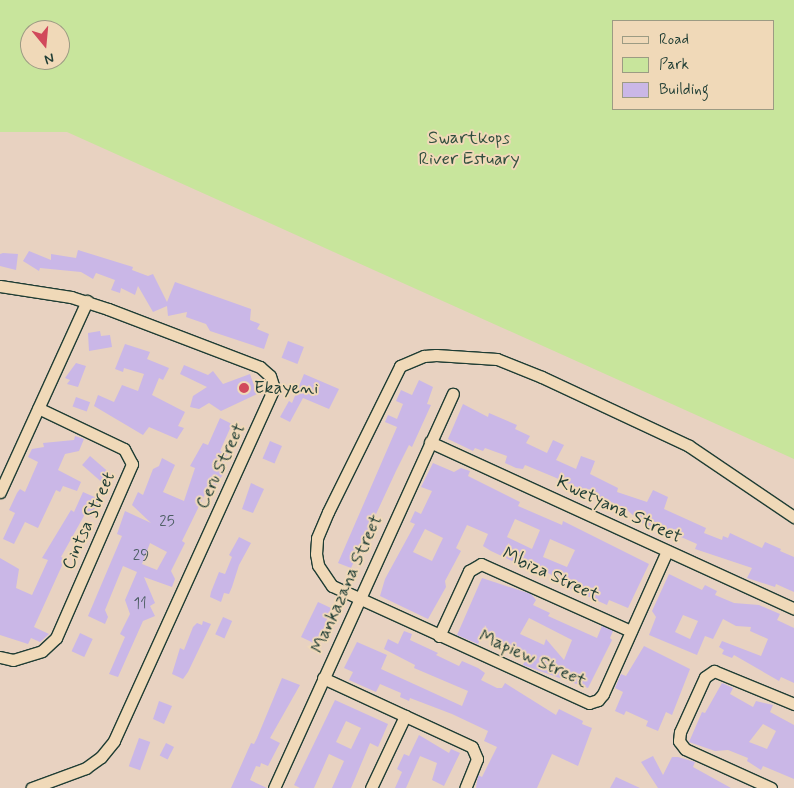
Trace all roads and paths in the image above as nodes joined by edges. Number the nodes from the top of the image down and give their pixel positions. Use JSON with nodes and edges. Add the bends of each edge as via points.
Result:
{"nodes":[{"id":1,"x":0,"y":286,"type":"edge"},
{"id":2,"x":87,"y":301,"type":"junction"},
{"id":3,"x":453,"y":394,"type":"dead end"},
{"id":4,"x":38,"y":408,"type":"junction"},
{"id":5,"x":430,"y":442,"type":"junction"},
{"id":6,"x":0,"y":492,"type":"edge"},
{"id":7,"x":794,"y":517,"type":"edge"},
{"id":8,"x":667,"y":551,"type":"junction"},
{"id":9,"x":359,"y":601,"type":"junction"},
{"id":10,"x":794,"y":609,"type":"edge"},
{"id":11,"x":631,"y":630,"type":"junction"},
{"id":12,"x":439,"y":636,"type":"junction"},
{"id":13,"x":0,"y":658,"type":"edge"},
{"id":14,"x":323,"y":678,"type":"junction"},
{"id":15,"x":794,"y":704,"type":"edge"},
{"id":16,"x":405,"y":716,"type":"junction"},
{"id":17,"x":32,"y":788,"type":"edge"},
{"id":18,"x":274,"y":788,"type":"edge"},
{"id":19,"x":371,"y":788,"type":"edge"},
{"id":20,"x":465,"y":788,"type":"edge"},
{"id":21,"x":771,"y":788,"type":"edge"}],
"edges":[{"from":1,"to":2,"type":"street","name":"Ceru Street"},
{"from":2,"to":4,"type":"street"},
{"from":2,"to":17,"type":"street","name":"Ceru Street","via":[[260,367],[270,376],[274,388],[114,741],[86,768]]},
{"from":3,"to":5,"type":"street","name":"Mankazana Street"},
{"from":4,"to":6,"type":"street"},
{"from":4,"to":13,"type":"street","name":"Cintsa Street","via":[[124,449],[132,464],[56,638],[42,651],[14,660]]},
{"from":5,"to":8,"type":"street","name":"Kwetyana Street"},
{"from":5,"to":9,"type":"street","name":"Mankazana Street"},
{"from":7,"to":9,"type":"street","name":"Mapiew Street","via":[[689,446],[542,377],[498,359],[424,356],[400,366],[317,538],[318,565],[324,577],[332,586]]},
{"from":8,"to":10,"type":"street","name":"Kwetyana Street"},
{"from":8,"to":11,"type":"street","name":"Mapiew Street"},
{"from":9,"to":12,"type":"street","name":"Mapiew Street"},
{"from":9,"to":14,"type":"street","name":"Mankazana Street"},
{"from":11,"to":12,"type":"street","name":"Mbiza Street","via":[[481,564],[469,571]]},
{"from":11,"to":12,"type":"street","name":"Mapiew Street","via":[[601,697],[589,703]]},
{"from":14,"to":16,"type":"street"},
{"from":14,"to":18,"type":"street","name":"Mankazana Street"},
{"from":15,"to":21,"type":"street","via":[[714,671],[705,677],[680,732],[679,741],[686,749]]},
{"from":16,"to":19,"type":"street"},
{"from":16,"to":20,"type":"street","via":[[474,749],[476,763]]}]}
